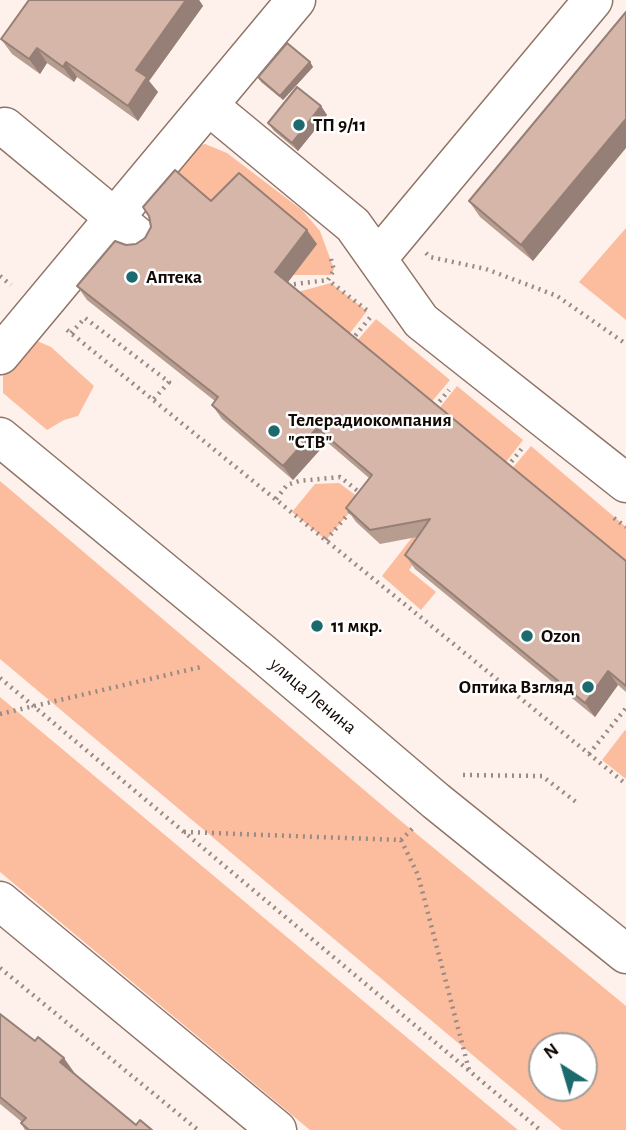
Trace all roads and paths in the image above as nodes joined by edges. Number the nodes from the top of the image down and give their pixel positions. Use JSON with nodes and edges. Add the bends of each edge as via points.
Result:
{"nodes":[{"id":1,"x":296,"y":0,"type":"edge"},
{"id":2,"x":593,"y":0,"type":"edge"},
{"id":3,"x":209,"y":106,"type":"junction"},
{"id":4,"x":5,"y":127,"type":"dead end"},
{"id":5,"x":404,"y":227,"type":"junction"},
{"id":6,"x":126,"y":228,"type":"junction"},
{"id":7,"x":329,"y":255,"type":"dead end"},
{"id":8,"x":377,"y":259,"type":"junction"},
{"id":9,"x":0,"y":276,"type":"edge"},
{"id":10,"x":328,"y":280,"type":"junction"},
{"id":11,"x":285,"y":286,"type":"edge"},
{"id":12,"x":39,"y":308,"type":"junction"},
{"id":13,"x":372,"y":315,"type":"junction"},
{"id":14,"x":377,"y":319,"type":"dead end"},
{"id":15,"x":71,"y":333,"type":"junction"},
{"id":16,"x":351,"y":341,"type":"edge"},
{"id":17,"x":626,"y":344,"type":"edge"},
{"id":18,"x":0,"y":355,"type":"edge"},
{"id":19,"x":454,"y":384,"type":"dead end"},
{"id":20,"x":153,"y":400,"type":"junction"},
{"id":21,"x":434,"y":408,"type":"edge"},
{"id":22,"x":0,"y":437,"type":"edge"},
{"id":23,"x":527,"y":443,"type":"dead end"},
{"id":24,"x":506,"y":468,"type":"edge"},
{"id":25,"x":369,"y":489,"type":"edge"},
{"id":26,"x":616,"y":497,"type":"edge"},
{"id":27,"x":276,"y":499,"type":"junction"},
{"id":28,"x":352,"y":509,"type":"edge"},
{"id":29,"x":626,"y":527,"type":"edge"},
{"id":30,"x":326,"y":540,"type":"junction"},
{"id":31,"x":201,"y":667,"type":"dead end"},
{"id":32,"x":0,"y":678,"type":"edge"},
{"id":33,"x":33,"y":706,"type":"junction"},
{"id":34,"x":626,"y":708,"type":"edge"},
{"id":35,"x":0,"y":714,"type":"edge"},
{"id":36,"x":589,"y":754,"type":"junction"},
{"id":37,"x":626,"y":784,"type":"edge"},
{"id":38,"x":436,"y":802,"type":"junction"},
{"id":39,"x":576,"y":802,"type":"dead end"},
{"id":40,"x":184,"y":831,"type":"junction"},
{"id":41,"x":401,"y":840,"type":"junction"},
{"id":42,"x":0,"y":901,"type":"edge"},
{"id":43,"x":626,"y":954,"type":"edge"},
{"id":44,"x":0,"y":968,"type":"edge"},
{"id":45,"x":469,"y":1070,"type":"junction"},
{"id":46,"x":198,"y":1130,"type":"edge"},
{"id":47,"x":277,"y":1130,"type":"edge"},
{"id":48,"x":540,"y":1130,"type":"edge"}],
"edges":[{"from":1,"to":3,"type":"main road"},
{"from":2,"to":5,"type":"main road"},
{"from":3,"to":6,"type":"main road"},
{"from":3,"to":8,"type":"main road","via":[[353,225]]},
{"from":4,"to":6,"type":"main road"},
{"from":5,"to":8,"type":"main road"},
{"from":5,"to":17,"type":"path","via":[[412,243],[430,257],[486,269],[557,296]]},
{"from":6,"to":12,"type":"main road"},
{"from":7,"to":10,"type":"path","via":[[334,270]]},
{"from":8,"to":26,"type":"main road","via":[[421,321]]},
{"from":9,"to":12,"type":"path"},
{"from":10,"to":11,"type":"path"},
{"from":10,"to":13,"type":"path"},
{"from":12,"to":15,"type":"path"},
{"from":12,"to":18,"type":"main road"},
{"from":13,"to":14,"type":"path"},
{"from":13,"to":16,"type":"path"},
{"from":15,"to":20,"type":"path"},
{"from":15,"to":20,"type":"path","via":[[85,318],[169,382]]},
{"from":19,"to":21,"type":"path"},
{"from":20,"to":27,"type":"path"},
{"from":22,"to":38,"type":"main road","name":"улица Ленина"},
{"from":23,"to":24,"type":"path"},
{"from":25,"to":27,"type":"path","via":[[362,497],[340,477],[299,481],[287,485]]},
{"from":26,"to":29,"type":"path"},
{"from":27,"to":30,"type":"path"},
{"from":28,"to":30,"type":"path"},
{"from":30,"to":36,"type":"path"},
{"from":31,"to":33,"type":"path"},
{"from":32,"to":33,"type":"path"},
{"from":33,"to":35,"type":"path"},
{"from":33,"to":40,"type":"path"},
{"from":34,"to":36,"type":"path"},
{"from":36,"to":37,"type":"path"},
{"from":38,"to":39,"type":"path","via":[[461,775],[475,775],[542,776]]},
{"from":38,"to":41,"type":"path"},
{"from":38,"to":43,"type":"main road","name":"улица Ленина"},
{"from":40,"to":41,"type":"path"},
{"from":40,"to":45,"type":"path"},
{"from":41,"to":45,"type":"path","via":[[418,874]]},
{"from":42,"to":47,"type":"main road"},
{"from":44,"to":46,"type":"path"},
{"from":45,"to":48,"type":"path"}]}
